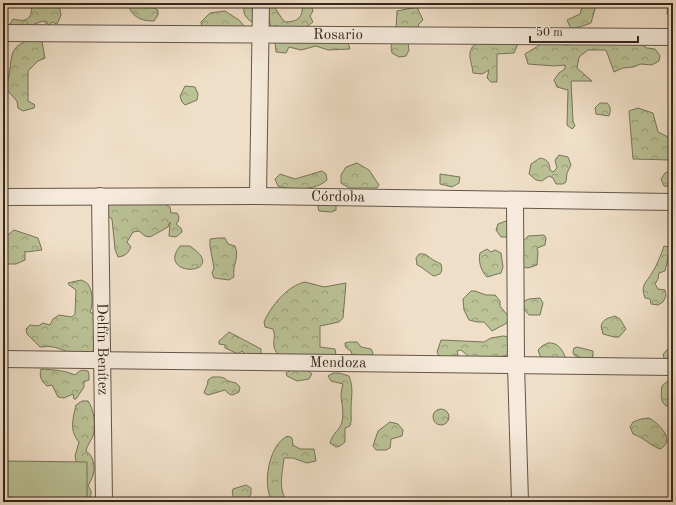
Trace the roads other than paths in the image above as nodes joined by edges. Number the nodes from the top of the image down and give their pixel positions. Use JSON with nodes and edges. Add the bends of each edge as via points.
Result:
{"nodes":[{"id":1,"x":261,"y":3,"type":"edge"},
{"id":2,"x":3,"y":33,"type":"edge"},
{"id":3,"x":261,"y":34,"type":"junction"},
{"id":4,"x":673,"y":37,"type":"edge"},
{"id":5,"x":100,"y":196,"type":"junction"},
{"id":6,"x":258,"y":196,"type":"junction"},
{"id":7,"x":3,"y":197,"type":"edge"},
{"id":8,"x":515,"y":200,"type":"junction"},
{"id":9,"x":673,"y":202,"type":"edge"},
{"id":10,"x":3,"y":359,"type":"edge"},
{"id":11,"x":102,"y":360,"type":"junction"},
{"id":12,"x":516,"y":365,"type":"junction"},
{"id":13,"x":673,"y":366,"type":"edge"},
{"id":14,"x":104,"y":502,"type":"edge"},
{"id":15,"x":520,"y":502,"type":"edge"}],
"edges":[{"from":1,"to":3,"type":"street"},
{"from":2,"to":3,"type":"street","name":"Rosario"},
{"from":3,"to":4,"type":"street","name":"Rosario"},
{"from":3,"to":6,"type":"street"},
{"from":5,"to":6,"type":"street","name":"Córdoba"},
{"from":5,"to":7,"type":"street","name":"Córdoba"},
{"from":5,"to":11,"type":"street","name":"Delfín Benítez"},
{"from":6,"to":8,"type":"street","name":"Córdoba"},
{"from":8,"to":9,"type":"street","name":"Córdoba"},
{"from":8,"to":12,"type":"street"},
{"from":10,"to":11,"type":"street","name":"Mendoza"},
{"from":11,"to":12,"type":"street","name":"Mendoza"},
{"from":11,"to":14,"type":"street","name":"Delfín Benítez"},
{"from":12,"to":13,"type":"street","name":"Mendoza"},
{"from":12,"to":15,"type":"street"}]}
